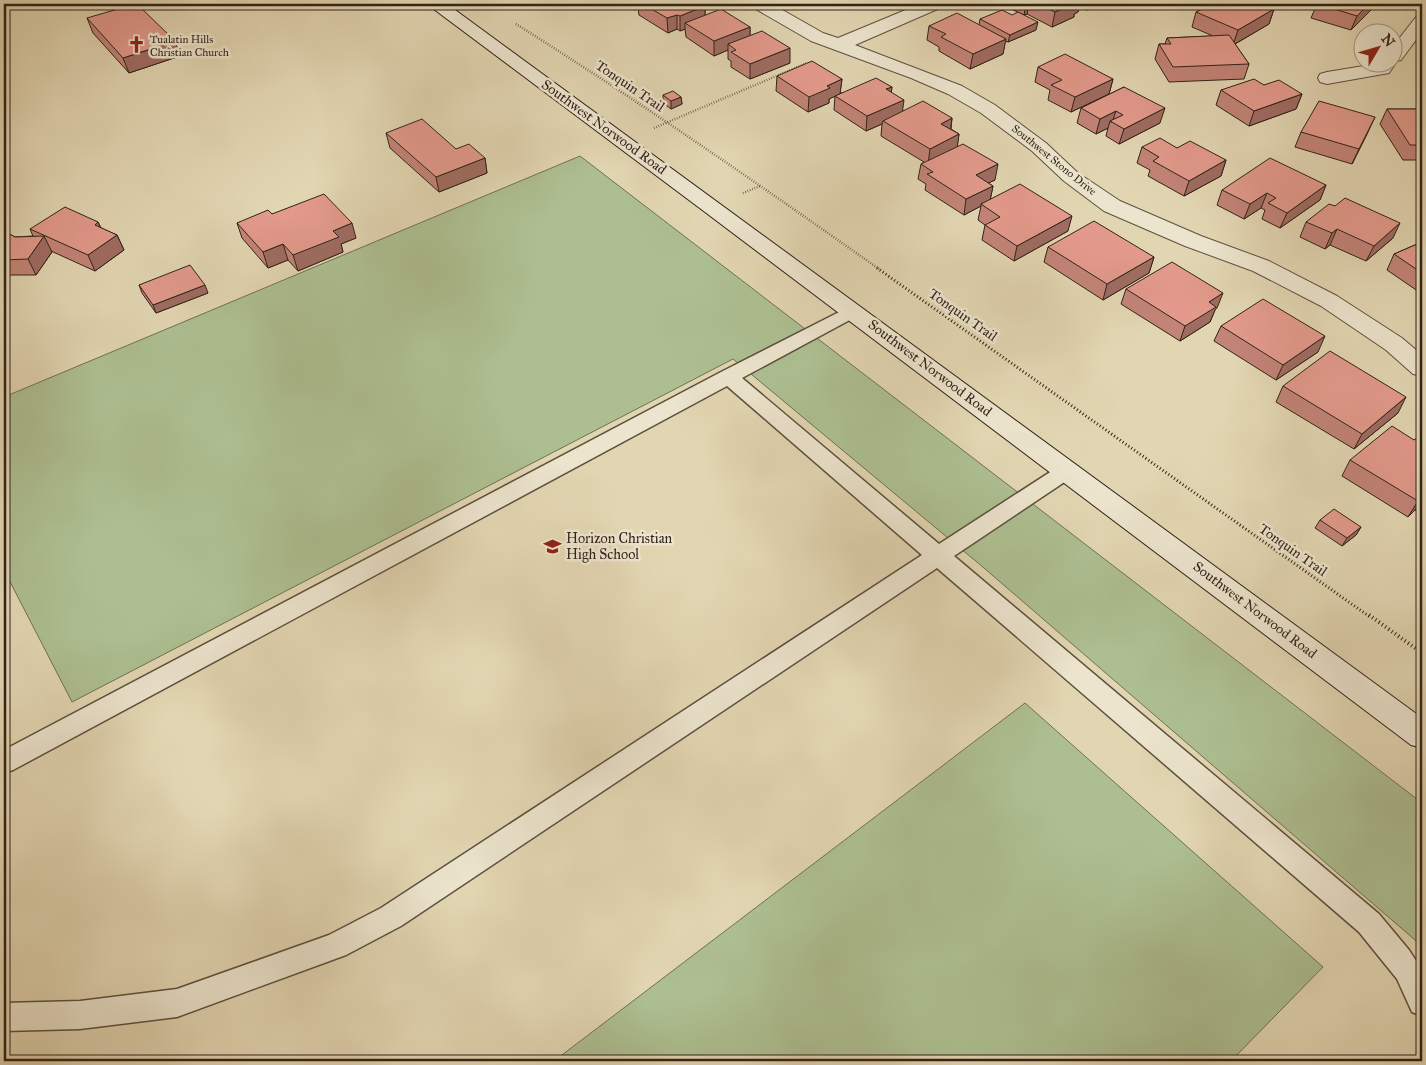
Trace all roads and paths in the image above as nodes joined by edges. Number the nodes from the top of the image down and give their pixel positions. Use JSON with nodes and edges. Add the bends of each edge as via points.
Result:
{"nodes":[{"id":1,"x":436,"y":4,"type":"edge"},
{"id":2,"x":760,"y":4,"type":"edge"},
{"id":3,"x":934,"y":4,"type":"edge"},
{"id":4,"x":509,"y":20,"type":"dead end"},
{"id":5,"x":1422,"y":21,"type":"edge"},
{"id":6,"x":1404,"y":44,"type":"edge"},
{"id":7,"x":838,"y":45,"type":"junction"},
{"id":8,"x":1363,"y":72,"type":"edge"},
{"id":9,"x":1326,"y":78,"type":"dead end"},
{"id":10,"x":665,"y":122,"type":"junction"},
{"id":11,"x":623,"y":141,"type":"junction"},
{"id":12,"x":853,"y":311,"type":"junction"},
{"id":13,"x":1422,"y":368,"type":"edge"},
{"id":14,"x":728,"y":377,"type":"junction"},
{"id":15,"x":1068,"y":470,"type":"junction"},
{"id":16,"x":939,"y":556,"type":"junction"},
{"id":17,"x":1422,"y":653,"type":"edge"},
{"id":18,"x":1422,"y":735,"type":"edge"},
{"id":19,"x":4,"y":762,"type":"edge"},
{"id":20,"x":1422,"y":1002,"type":"edge"},
{"id":21,"x":4,"y":1017,"type":"edge"}],
"edges":[{"from":1,"to":11,"type":"street","name":"Southwest Norwood Road"},
{"from":2,"to":7,"type":"street","name":"Southwest Stono Drive","via":[[817,37]]},
{"from":3,"to":7,"type":"street"},
{"from":4,"to":10,"type":"path","name":"Tonquin Trail"},
{"from":5,"to":6,"type":"street"},
{"from":7,"to":10,"type":"path","via":[[822,57]]},
{"from":7,"to":13,"type":"street","name":"Southwest Stono Drive","via":[[955,90],[988,109],[1040,147],[1071,177],[1112,206],[1262,266],[1329,301],[1394,344]]},
{"from":8,"to":9,"type":"street"},
{"from":10,"to":11,"type":"path"},
{"from":10,"to":17,"type":"path","name":"Tonquin Trail","via":[[1031,375]]},
{"from":11,"to":12,"type":"street","name":"Southwest Norwood Road"},
{"from":12,"to":14,"type":"lane"},
{"from":12,"to":15,"type":"street","name":"Southwest Norwood Road"},
{"from":14,"to":16,"type":"lane"},
{"from":14,"to":19,"type":"lane"},
{"from":15,"to":16,"type":"lane"},
{"from":15,"to":18,"type":"street","name":"Southwest Norwood Road"},
{"from":16,"to":20,"type":"lane","via":[[1369,923],[1399,958],[1417,985]]},
{"from":16,"to":21,"type":"lane","via":[[399,911],[336,946],[177,1003],[80,1016]]}]}
